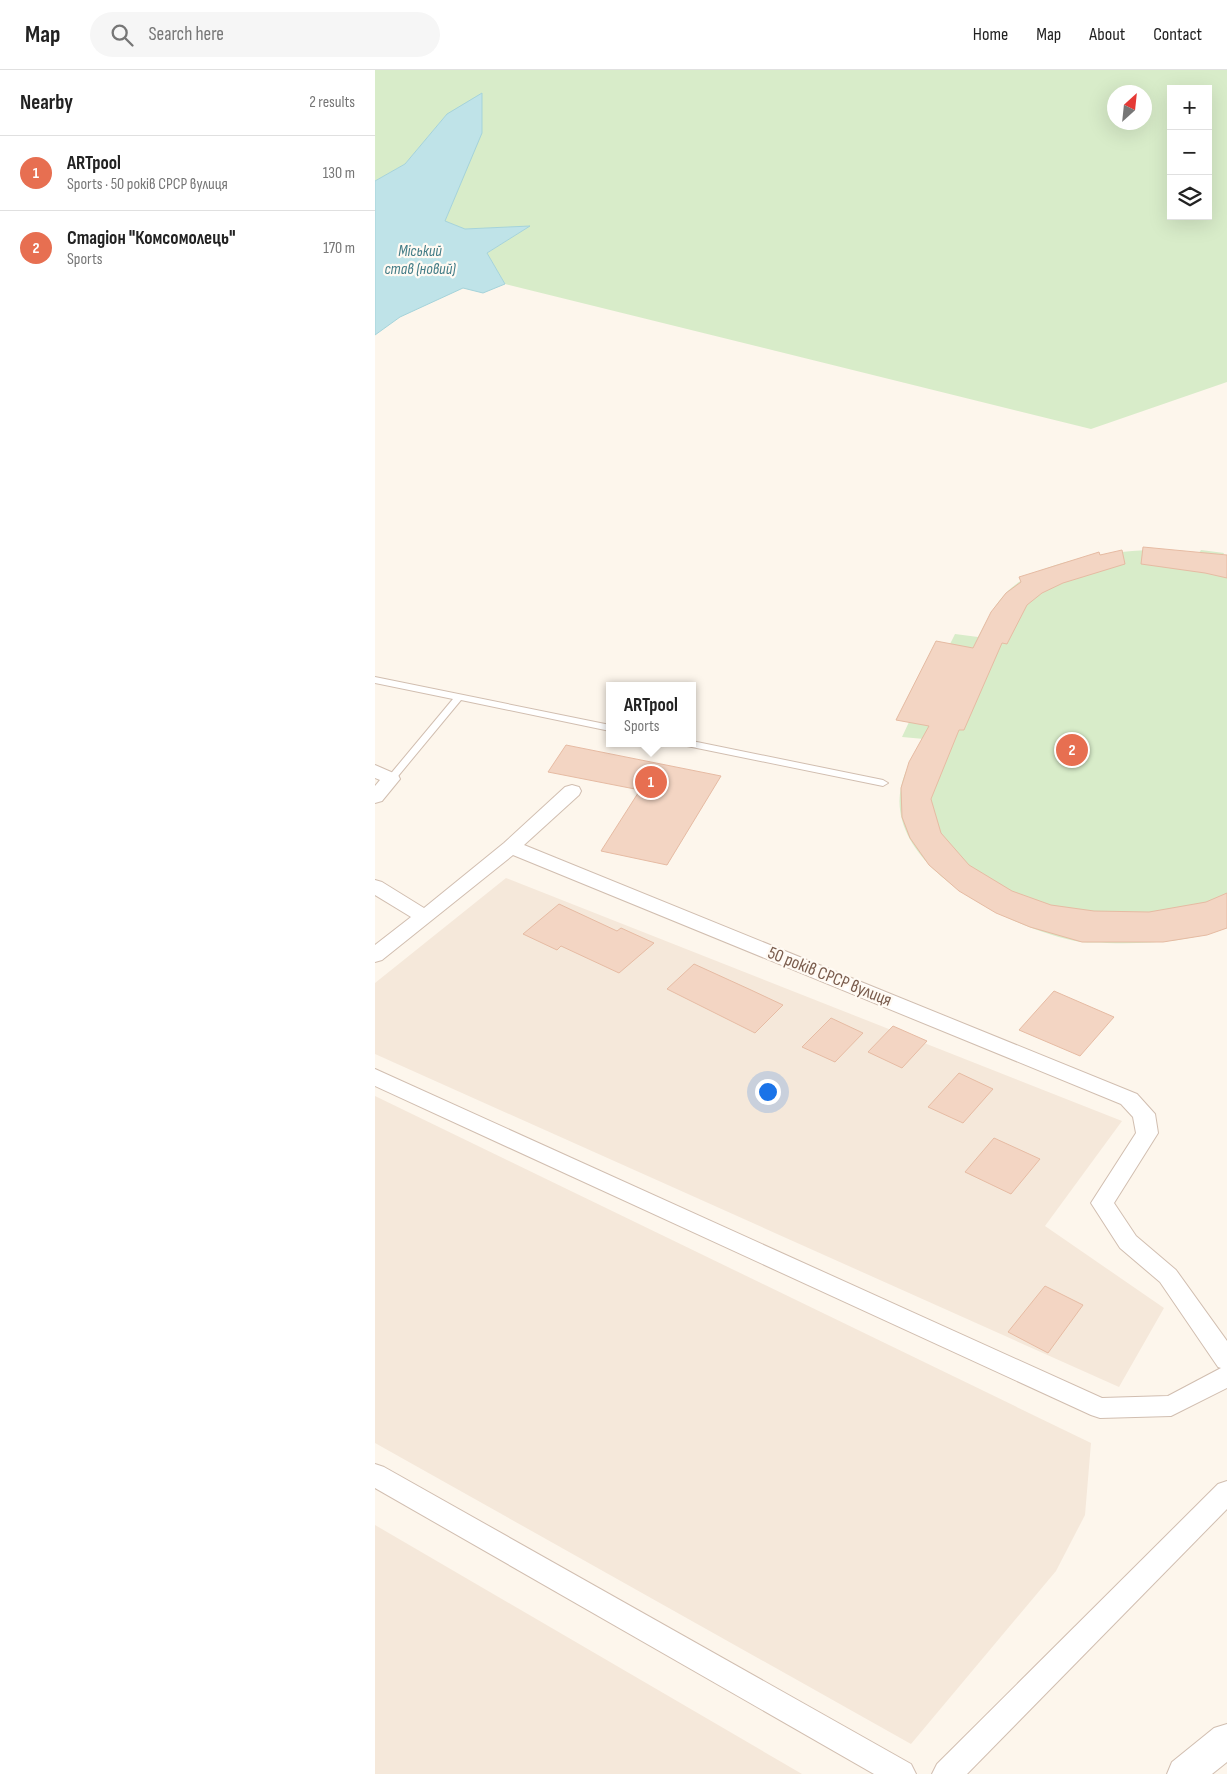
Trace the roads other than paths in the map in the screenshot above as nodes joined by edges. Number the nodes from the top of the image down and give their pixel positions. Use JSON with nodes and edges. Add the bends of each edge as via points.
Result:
{"nodes":[{"id":1,"x":375,"y":680,"type":"edge"},
{"id":2,"x":459,"y":697,"type":"junction"},
{"id":3,"x":606,"y":727,"type":"edge"},
{"id":4,"x":696,"y":745,"type":"edge"},
{"id":5,"x":383,"y":775,"type":"edge"},
{"id":6,"x":883,"y":783,"type":"dead end"},
{"id":7,"x":571,"y":791,"type":"dead end"},
{"id":8,"x":375,"y":797,"type":"edge"},
{"id":9,"x":511,"y":847,"type":"junction"},
{"id":10,"x":375,"y":886,"type":"edge"},
{"id":11,"x":425,"y":917,"type":"junction"},
{"id":12,"x":375,"y":955,"type":"edge"},
{"id":13,"x":375,"y":1077,"type":"edge"},
{"id":14,"x":1227,"y":1360,"type":"edge"},
{"id":15,"x":1227,"y":1376,"type":"edge"},
{"id":16,"x":375,"y":1475,"type":"edge"},
{"id":17,"x":1227,"y":1492,"type":"edge"},
{"id":18,"x":1227,"y":1740,"type":"edge"},
{"id":19,"x":901,"y":1774,"type":"edge"},
{"id":20,"x":947,"y":1774,"type":"edge"},
{"id":21,"x":1185,"y":1774,"type":"edge"}],
"edges":[{"from":1,"to":2,"type":"lane"},
{"from":2,"to":3,"type":"lane"},
{"from":2,"to":5,"type":"lane"},
{"from":4,"to":6,"type":"lane"},
{"from":5,"to":8,"type":"street"},
{"from":7,"to":9,"type":"street"},
{"from":9,"to":11,"type":"street"},
{"from":9,"to":14,"type":"street","name":"50 років СРСР вулиця","via":[[1129,1099],[1144,1114],[1147,1133],[1102,1203],[1128,1242],[1168,1276]]},
{"from":10,"to":11,"type":"street"},
{"from":11,"to":12,"type":"street"},
{"from":13,"to":15,"type":"street","via":[[1100,1408],[1171,1406]]},
{"from":16,"to":19,"type":"street"},
{"from":17,"to":20,"type":"street"},
{"from":18,"to":21,"type":"street"}]}
